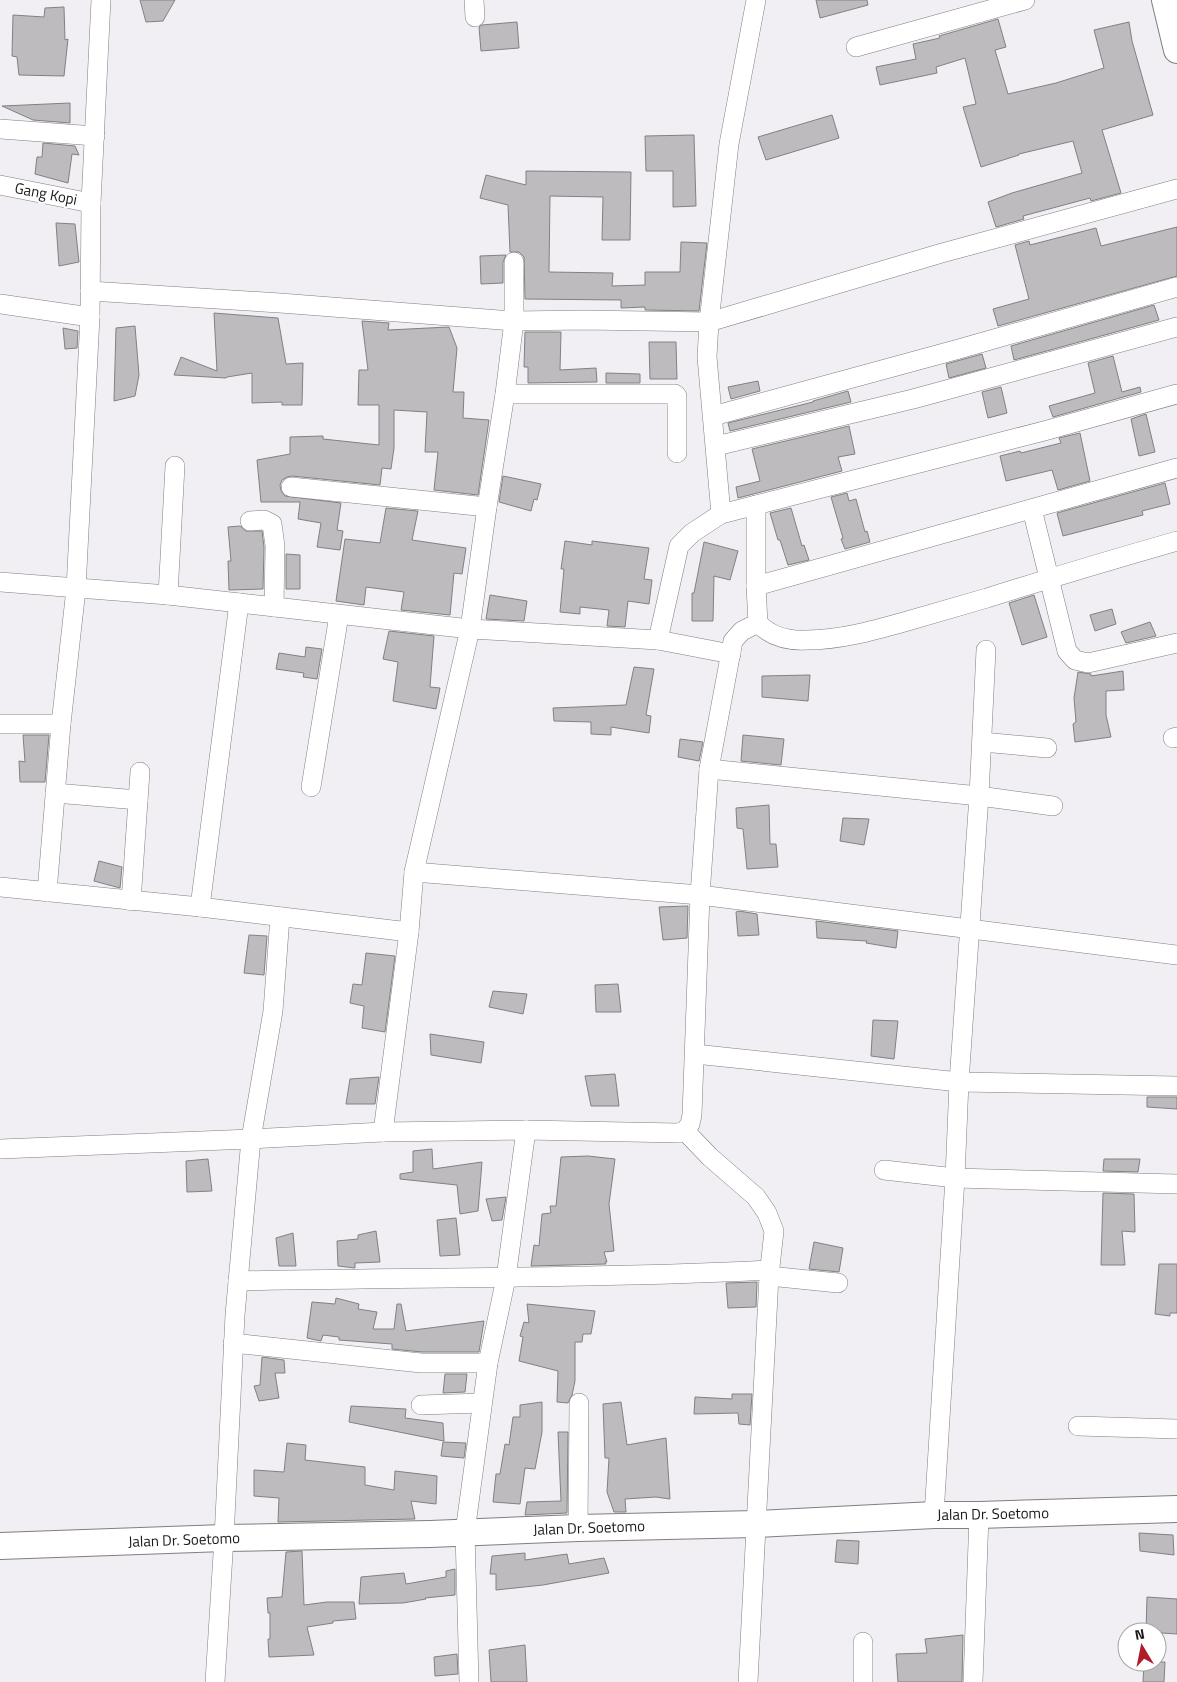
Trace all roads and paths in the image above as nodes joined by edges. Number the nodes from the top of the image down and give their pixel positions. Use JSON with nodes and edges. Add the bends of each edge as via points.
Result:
{"nodes":[{"id":1,"x":101,"y":0,"type":"edge"},
{"id":2,"x":756,"y":0,"type":"edge"},
{"id":3,"x":1025,"y":0,"type":"edge"},
{"id":4,"x":1165,"y":0,"type":"edge"},
{"id":5,"x":856,"y":47,"type":"dead end"},
{"id":6,"x":1177,"y":50,"type":"edge"},
{"id":7,"x":0,"y":129,"type":"edge"},
{"id":8,"x":95,"y":136,"type":"junction"},
{"id":9,"x":0,"y":185,"type":"edge"},
{"id":10,"x":1177,"y":189,"type":"edge"},
{"id":11,"x":91,"y":203,"type":"junction"},
{"id":12,"x":514,"y":262,"type":"dead end"},
{"id":13,"x":1177,"y":287,"type":"edge"},
{"id":14,"x":90,"y":291,"type":"junction"},
{"id":15,"x":0,"y":304,"type":"edge"},
{"id":16,"x":90,"y":317,"type":"junction"},
{"id":17,"x":514,"y":322,"type":"junction"},
{"id":18,"x":709,"y":322,"type":"junction"},
{"id":19,"x":1177,"y":327,"type":"edge"},
{"id":20,"x":505,"y":394,"type":"junction"},
{"id":21,"x":1177,"y":394,"type":"edge"},
{"id":22,"x":713,"y":416,"type":"junction"},
{"id":23,"x":716,"y":446,"type":"junction"},
{"id":24,"x":677,"y":453,"type":"dead end"},
{"id":25,"x":175,"y":466,"type":"dead end"},
{"id":26,"x":1177,"y":468,"type":"edge"},
{"id":27,"x":291,"y":487,"type":"dead end"},
{"id":28,"x":756,"y":505,"type":"junction"},
{"id":29,"x":487,"y":507,"type":"junction"},
{"id":30,"x":1032,"y":509,"type":"junction"},
{"id":31,"x":721,"y":514,"type":"junction"},
{"id":32,"x":250,"y":521,"type":"dead end"},
{"id":33,"x":1177,"y":541,"type":"edge"},
{"id":34,"x":1050,"y":578,"type":"junction"},
{"id":35,"x":0,"y":582,"type":"edge"},
{"id":36,"x":756,"y":586,"type":"junction"},
{"id":37,"x":76,"y":589,"type":"junction"},
{"id":38,"x":168,"y":595,"type":"junction"},
{"id":39,"x":239,"y":603,"type":"junction"},
{"id":40,"x":274,"y":607,"type":"junction"},
{"id":41,"x":339,"y":615,"type":"junction"},
{"id":42,"x":758,"y":623,"type":"junction"},
{"id":43,"x":470,"y":629,"type":"junction"},
{"id":44,"x":658,"y":640,"type":"junction"},
{"id":45,"x":1177,"y":643,"type":"edge"},
{"id":46,"x":986,"y":650,"type":"dead end"},
{"id":47,"x":731,"y":654,"type":"junction"},
{"id":48,"x":0,"y":724,"type":"edge"},
{"id":49,"x":61,"y":724,"type":"junction"},
{"id":50,"x":982,"y":742,"type":"junction"},
{"id":51,"x":1047,"y":748,"type":"dead end"},
{"id":52,"x":709,"y":769,"type":"junction"},
{"id":53,"x":140,"y":772,"type":"dead end"},
{"id":54,"x":311,"y":787,"type":"dead end"},
{"id":55,"x":55,"y":793,"type":"junction"},
{"id":56,"x":979,"y":796,"type":"junction"},
{"id":57,"x":138,"y":800,"type":"junction"},
{"id":58,"x":1053,"y":806,"type":"dead end"},
{"id":59,"x":414,"y":872,"type":"junction"},
{"id":60,"x":0,"y":887,"type":"edge"},
{"id":61,"x":47,"y":892,"type":"junction"},
{"id":62,"x":700,"y":895,"type":"junction"},
{"id":63,"x":132,"y":901,"type":"junction"},
{"id":64,"x":200,"y":907,"type":"junction"},
{"id":65,"x":280,"y":917,"type":"junction"},
{"id":66,"x":970,"y":929,"type":"junction"},
{"id":67,"x":409,"y":932,"type":"junction"},
{"id":68,"x":1177,"y":955,"type":"edge"},
{"id":69,"x":695,"y":1054,"type":"junction"},
{"id":70,"x":959,"y":1082,"type":"junction"},
{"id":71,"x":1177,"y":1086,"type":"edge"},
{"id":72,"x":526,"y":1130,"type":"junction"},
{"id":73,"x":685,"y":1131,"type":"junction"},
{"id":74,"x":383,"y":1132,"type":"junction"},
{"id":75,"x":250,"y":1139,"type":"junction"},
{"id":76,"x":0,"y":1149,"type":"edge"},
{"id":77,"x":884,"y":1170,"type":"dead end"},
{"id":78,"x":955,"y":1178,"type":"junction"},
{"id":79,"x":1177,"y":1184,"type":"edge"},
{"id":80,"x":769,"y":1273,"type":"junction"},
{"id":81,"x":506,"y":1278,"type":"junction"},
{"id":82,"x":238,"y":1281,"type":"junction"},
{"id":83,"x":838,"y":1283,"type":"dead end"},
{"id":84,"x":233,"y":1343,"type":"junction"},
{"id":85,"x":488,"y":1363,"type":"junction"},
{"id":86,"x":580,"y":1403,"type":"dead end"},
{"id":87,"x":421,"y":1404,"type":"dead end"},
{"id":88,"x":482,"y":1404,"type":"junction"},
{"id":89,"x":1078,"y":1426,"type":"dead end"},
{"id":90,"x":1177,"y":1429,"type":"edge"},
{"id":91,"x":1177,"y":1509,"type":"edge"},
{"id":92,"x":934,"y":1515,"type":"junction"},
{"id":93,"x":979,"y":1515,"type":"junction"},
{"id":94,"x":756,"y":1524,"type":"junction"},
{"id":95,"x":578,"y":1528,"type":"junction"},
{"id":96,"x":465,"y":1532,"type":"junction"},
{"id":97,"x":224,"y":1538,"type":"junction"},
{"id":98,"x":0,"y":1546,"type":"edge"},
{"id":99,"x":863,"y":1642,"type":"dead end"},
{"id":100,"x":215,"y":1682,"type":"edge"},
{"id":101,"x":469,"y":1682,"type":"edge"},
{"id":102,"x":748,"y":1682,"type":"edge"},
{"id":103,"x":863,"y":1682,"type":"edge"},
{"id":104,"x":973,"y":1682,"type":"edge"}],
"edges":[{"from":1,"to":8,"type":"street"},
{"from":2,"to":18,"type":"street","via":[[730,144]]},
{"from":3,"to":5,"type":"street"},
{"from":4,"to":6,"type":"street"},
{"from":7,"to":8,"type":"street"},
{"from":8,"to":11,"type":"street"},
{"from":9,"to":11,"type":"street","name":"Gang Kopi"},
{"from":10,"to":18,"type":"street","via":[[942,253]]},
{"from":11,"to":14,"type":"street"},
{"from":12,"to":17,"type":"street"},
{"from":13,"to":22,"type":"street"},
{"from":14,"to":16,"type":"street"},
{"from":14,"to":17,"type":"street"},
{"from":15,"to":16,"type":"street"},
{"from":16,"to":37,"type":"street"},
{"from":17,"to":18,"type":"street"},
{"from":17,"to":20,"type":"street"},
{"from":18,"to":22,"type":"street","via":[[707,357]]},
{"from":19,"to":23,"type":"street","via":[[913,399]]},
{"from":20,"to":24,"type":"street","via":[[675,394]]},
{"from":20,"to":29,"type":"street"},
{"from":21,"to":28,"type":"street"},
{"from":22,"to":23,"type":"street"},
{"from":23,"to":31,"type":"street"},
{"from":25,"to":38,"type":"street"},
{"from":26,"to":30,"type":"street"},
{"from":27,"to":29,"type":"street"},
{"from":28,"to":31,"type":"street"},
{"from":28,"to":36,"type":"street"},
{"from":29,"to":43,"type":"street"},
{"from":30,"to":34,"type":"street"},
{"from":30,"to":36,"type":"street"},
{"from":31,"to":44,"type":"street","via":[[692,533],[680,546]]},
{"from":32,"to":40,"type":"street","via":[[264,520],[272,524]]},
{"from":33,"to":34,"type":"street"},
{"from":34,"to":42,"type":"street","via":[[927,616],[847,636],[790,640],[770,633]]},
{"from":34,"to":45,"type":"street","via":[[1067,651],[1075,660],[1088,663]]},
{"from":35,"to":37,"type":"street"},
{"from":36,"to":42,"type":"street"},
{"from":37,"to":38,"type":"street"},
{"from":37,"to":49,"type":"street"},
{"from":38,"to":39,"type":"street"},
{"from":39,"to":40,"type":"street"},
{"from":39,"to":64,"type":"street"},
{"from":40,"to":41,"type":"street"},
{"from":41,"to":43,"type":"street"},
{"from":41,"to":54,"type":"street"},
{"from":42,"to":47,"type":"street","via":[[742,631],[733,641]]},
{"from":43,"to":44,"type":"street"},
{"from":43,"to":59,"type":"street"},
{"from":44,"to":47,"type":"street"},
{"from":46,"to":50,"type":"street"},
{"from":47,"to":52,"type":"street"},
{"from":48,"to":49,"type":"street"},
{"from":49,"to":55,"type":"street"},
{"from":50,"to":51,"type":"street"},
{"from":50,"to":56,"type":"street"},
{"from":52,"to":56,"type":"street"},
{"from":52,"to":62,"type":"street"},
{"from":53,"to":57,"type":"street"},
{"from":55,"to":57,"type":"street"},
{"from":55,"to":61,"type":"street"},
{"from":56,"to":58,"type":"street"},
{"from":56,"to":66,"type":"street"},
{"from":57,"to":63,"type":"street"},
{"from":59,"to":62,"type":"street"},
{"from":59,"to":67,"type":"street"},
{"from":60,"to":61,"type":"street"},
{"from":61,"to":63,"type":"street"},
{"from":62,"to":66,"type":"street"},
{"from":62,"to":69,"type":"street"},
{"from":63,"to":64,"type":"street"},
{"from":64,"to":65,"type":"street"},
{"from":65,"to":67,"type":"street"},
{"from":65,"to":75,"type":"street","via":[[273,1012]]},
{"from":66,"to":68,"type":"street"},
{"from":66,"to":70,"type":"street"},
{"from":67,"to":74,"type":"street"},
{"from":69,"to":70,"type":"street"},
{"from":69,"to":73,"type":"street","via":[[692,1116]]},
{"from":70,"to":71,"type":"street"},
{"from":70,"to":78,"type":"street"},
{"from":72,"to":73,"type":"street"},
{"from":72,"to":74,"type":"street"},
{"from":72,"to":81,"type":"street"},
{"from":73,"to":80,"type":"street","via":[[710,1158],[756,1197],[767,1213],[774,1230]]},
{"from":74,"to":75,"type":"street"},
{"from":75,"to":76,"type":"street"},
{"from":75,"to":82,"type":"street"},
{"from":77,"to":78,"type":"street"},
{"from":78,"to":79,"type":"street"},
{"from":78,"to":92,"type":"street"},
{"from":80,"to":81,"type":"street"},
{"from":80,"to":83,"type":"street"},
{"from":80,"to":94,"type":"street"},
{"from":81,"to":82,"type":"street"},
{"from":81,"to":85,"type":"street"},
{"from":82,"to":84,"type":"street"},
{"from":84,"to":85,"type":"street","via":[[421,1363]]},
{"from":84,"to":97,"type":"street"},
{"from":85,"to":88,"type":"street"},
{"from":86,"to":95,"type":"street"},
{"from":87,"to":88,"type":"street"},
{"from":88,"to":96,"type":"street"},
{"from":89,"to":90,"type":"street"},
{"from":91,"to":93,"type":"street","name":"Jalan Dr. Soetomo"},
{"from":92,"to":93,"type":"street","name":"Jalan Dr. Soetomo"},
{"from":92,"to":94,"type":"street","name":"Jalan Dr. Soetomo"},
{"from":93,"to":104,"type":"street"},
{"from":94,"to":95,"type":"street","name":"Jalan Dr. Soetomo"},
{"from":94,"to":102,"type":"street"},
{"from":95,"to":96,"type":"street","name":"Jalan Dr. Soetomo"},
{"from":96,"to":97,"type":"street","name":"Jalan Dr. Soetomo"},
{"from":96,"to":101,"type":"street"},
{"from":97,"to":98,"type":"street","name":"Jalan Dr. Soetomo"},
{"from":97,"to":100,"type":"street"},
{"from":99,"to":103,"type":"street"}]}
